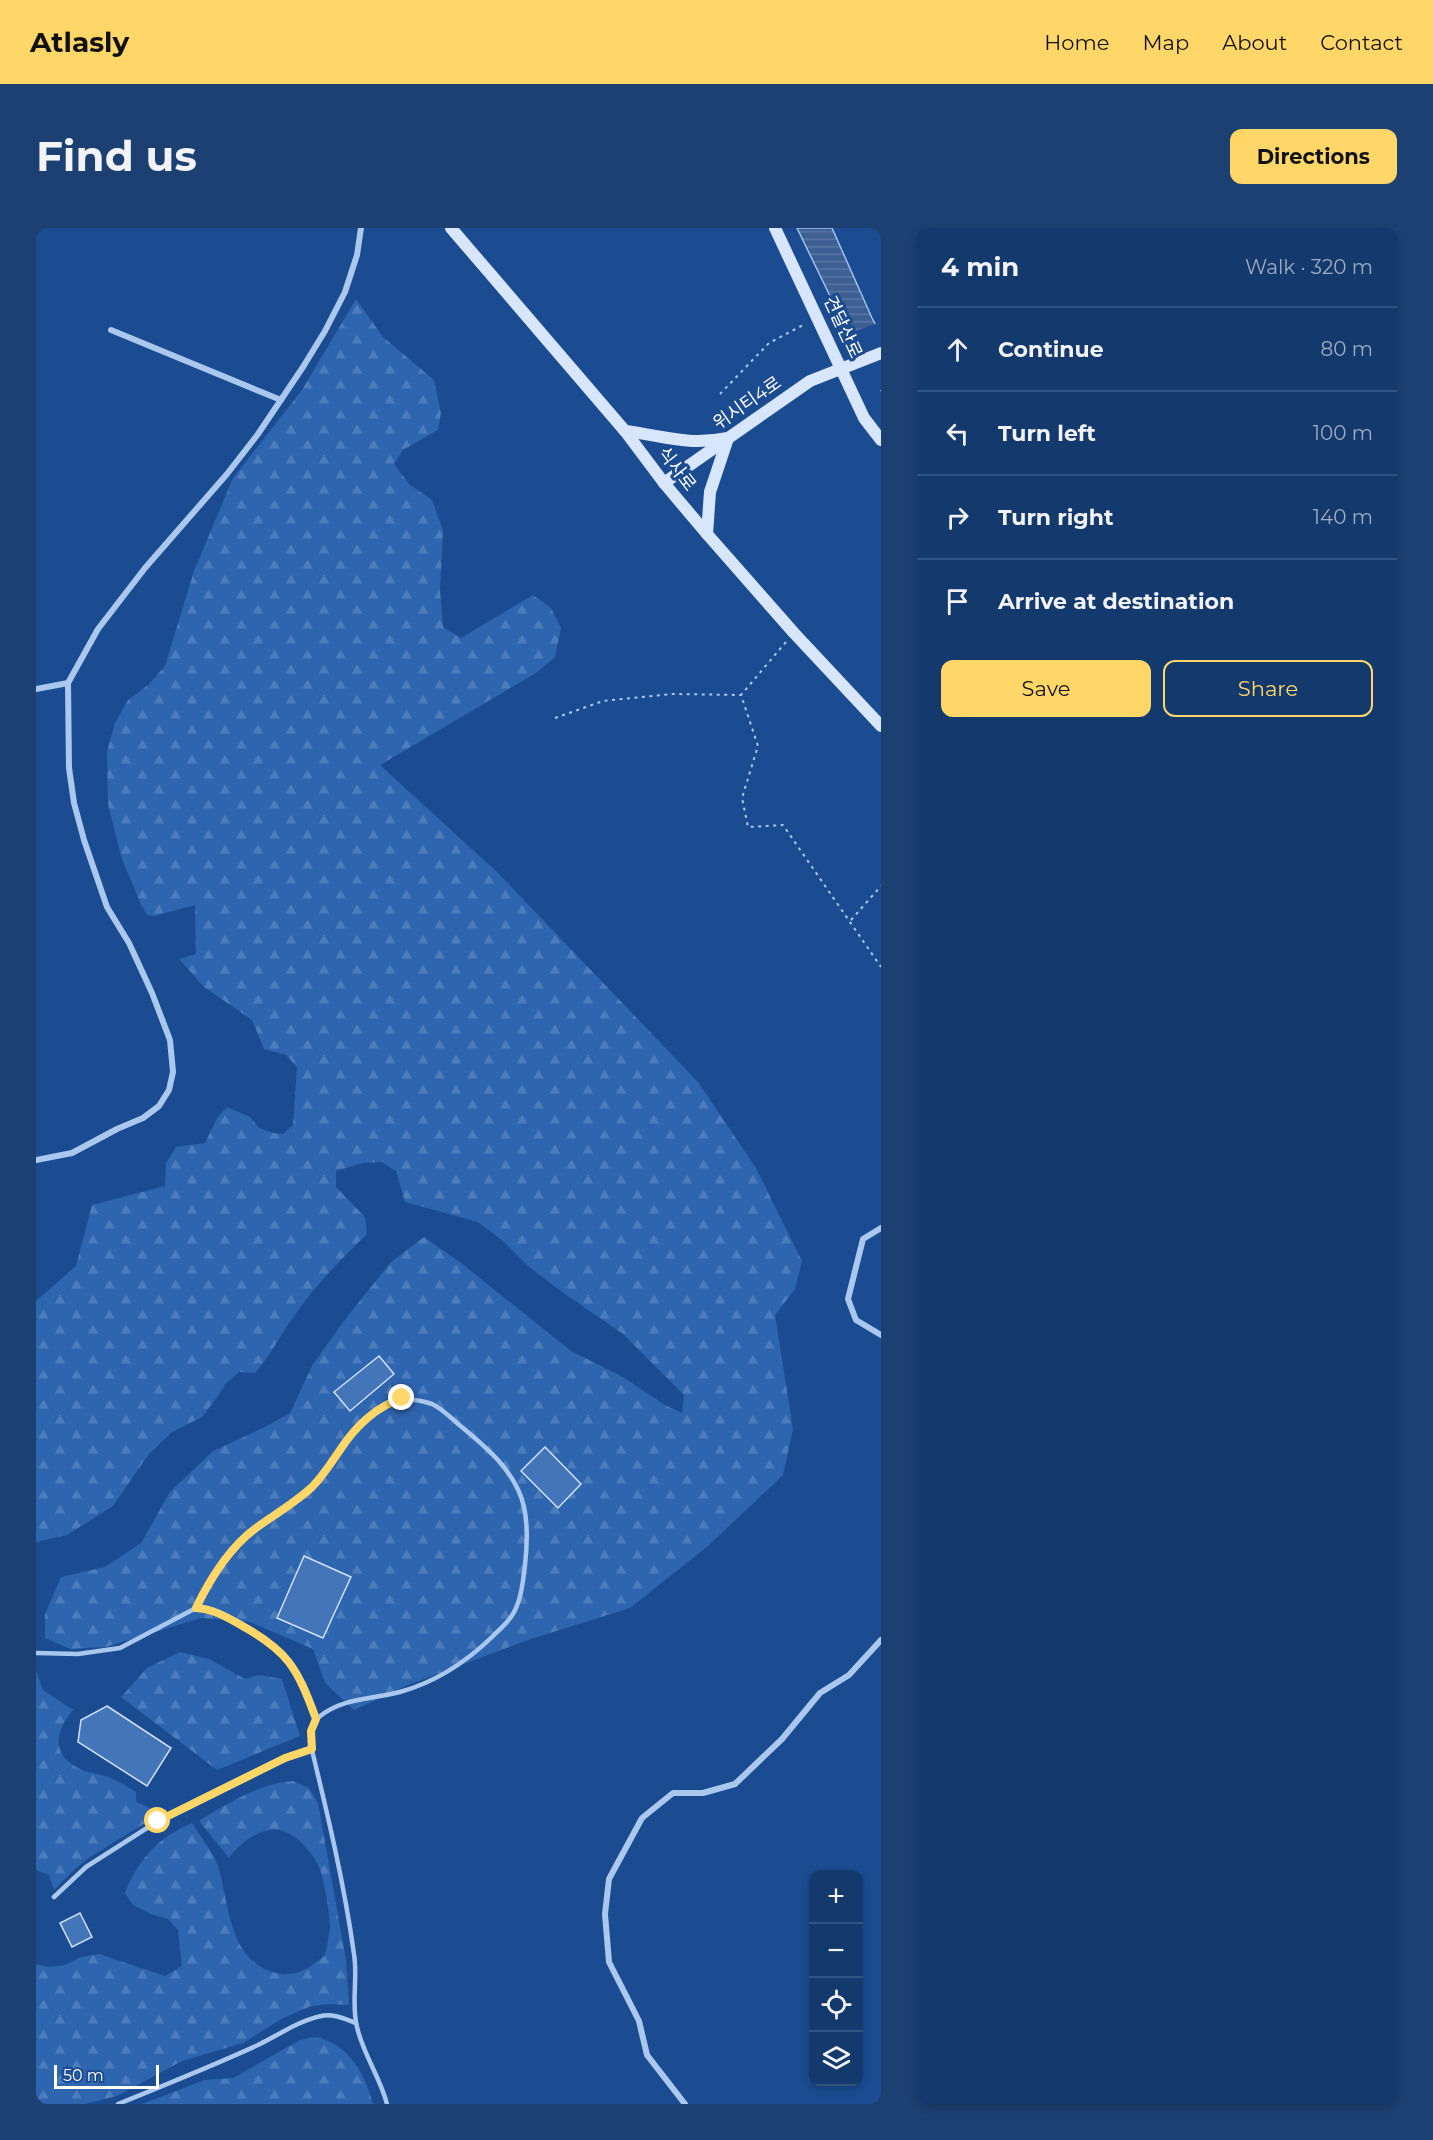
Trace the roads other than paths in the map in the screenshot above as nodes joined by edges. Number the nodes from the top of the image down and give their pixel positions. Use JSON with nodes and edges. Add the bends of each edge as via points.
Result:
{"nodes":[{"id":1,"x":361,"y":228,"type":"edge"},
{"id":2,"x":451,"y":228,"type":"edge"},
{"id":3,"x":775,"y":228,"type":"edge"},
{"id":4,"x":111,"y":330,"type":"dead end"},
{"id":5,"x":881,"y":353,"type":"edge"},
{"id":6,"x":843,"y":369,"type":"junction"},
{"id":7,"x":281,"y":400,"type":"junction"},
{"id":8,"x":625,"y":431,"type":"junction"},
{"id":9,"x":728,"y":438,"type":"junction"},
{"id":10,"x":881,"y":440,"type":"edge"},
{"id":11,"x":664,"y":483,"type":"junction"},
{"id":12,"x":707,"y":534,"type":"junction"},
{"id":13,"x":68,"y":683,"type":"junction"},
{"id":14,"x":36,"y":689,"type":"edge"},
{"id":15,"x":881,"y":726,"type":"edge"},
{"id":16,"x":36,"y":1160,"type":"edge"},
{"id":17,"x":881,"y":1228,"type":"edge"},
{"id":18,"x":881,"y":1335,"type":"edge"},
{"id":19,"x":196,"y":1608,"type":"junction"},
{"id":20,"x":881,"y":1640,"type":"edge"},
{"id":21,"x":36,"y":1653,"type":"edge"},
{"id":22,"x":316,"y":1719,"type":"junction"},
{"id":23,"x":312,"y":1749,"type":"junction"},
{"id":24,"x":54,"y":1897,"type":"dead end"},
{"id":25,"x":356,"y":2023,"type":"junction"},
{"id":26,"x":118,"y":2104,"type":"edge"},
{"id":27,"x":387,"y":2104,"type":"edge"},
{"id":28,"x":685,"y":2104,"type":"edge"}],
"edges":[{"from":1,"to":7,"type":"street","via":[[345,292]]},
{"from":2,"to":8,"type":"street","name":"식사로"},
{"from":3,"to":6,"type":"street","name":"견달산로"},
{"from":4,"to":7,"type":"street"},
{"from":5,"to":6,"type":"street","name":"위시티4로"},
{"from":6,"to":9,"type":"street","name":"위시티4로","via":[[810,381]]},
{"from":6,"to":10,"type":"street","name":"견달산로","via":[[864,418]]},
{"from":7,"to":13,"type":"street","via":[[233,466],[98,629]]},
{"from":8,"to":9,"type":"street","via":[[689,442]]},
{"from":8,"to":11,"type":"street","name":"식사로"},
{"from":9,"to":11,"type":"street","name":"위시티4로"},
{"from":9,"to":12,"type":"street","via":[[710,492]]},
{"from":11,"to":12,"type":"street","name":"식사로"},
{"from":12,"to":15,"type":"street","name":"식사로"},
{"from":13,"to":14,"type":"street"},
{"from":13,"to":16,"type":"street","via":[[69,768],[81,831],[107,907],[129,943],[163,1021],[170,1040],[172,1072],[169,1090],[159,1106],[143,1118],[72,1153]]},
{"from":17,"to":18,"type":"street","via":[[862,1239],[848,1299],[856,1320]]},
{"from":19,"to":21,"type":"lane","via":[[120,1648],[78,1654]]},
{"from":19,"to":22,"type":"lane","via":[[220,1614],[272,1643],[299,1676]]},
{"from":19,"to":22,"type":"lane","via":[[212,1578],[240,1543],[313,1486],[355,1431],[386,1404],[402,1398],[434,1405],[491,1452],[511,1479],[523,1505],[525,1564],[520,1596],[511,1617],[473,1655],[425,1684],[340,1704]]},
{"from":20,"to":28,"type":"street","via":[[849,1675],[820,1693],[782,1739],[735,1784],[703,1793],[673,1793],[642,1818],[609,1879],[605,1914],[609,1962],[639,2021],[647,2055]]},
{"from":22,"to":23,"type":"lane","via":[[311,1731]]},
{"from":23,"to":24,"type":"lane","via":[[285,1758],[158,1821],[86,1868]]},
{"from":23,"to":25,"type":"lane","via":[[335,1843],[354,1954]]},
{"from":25,"to":26,"type":"lane","via":[[323,2015],[303,2021]]},
{"from":25,"to":27,"type":"lane"}]}
